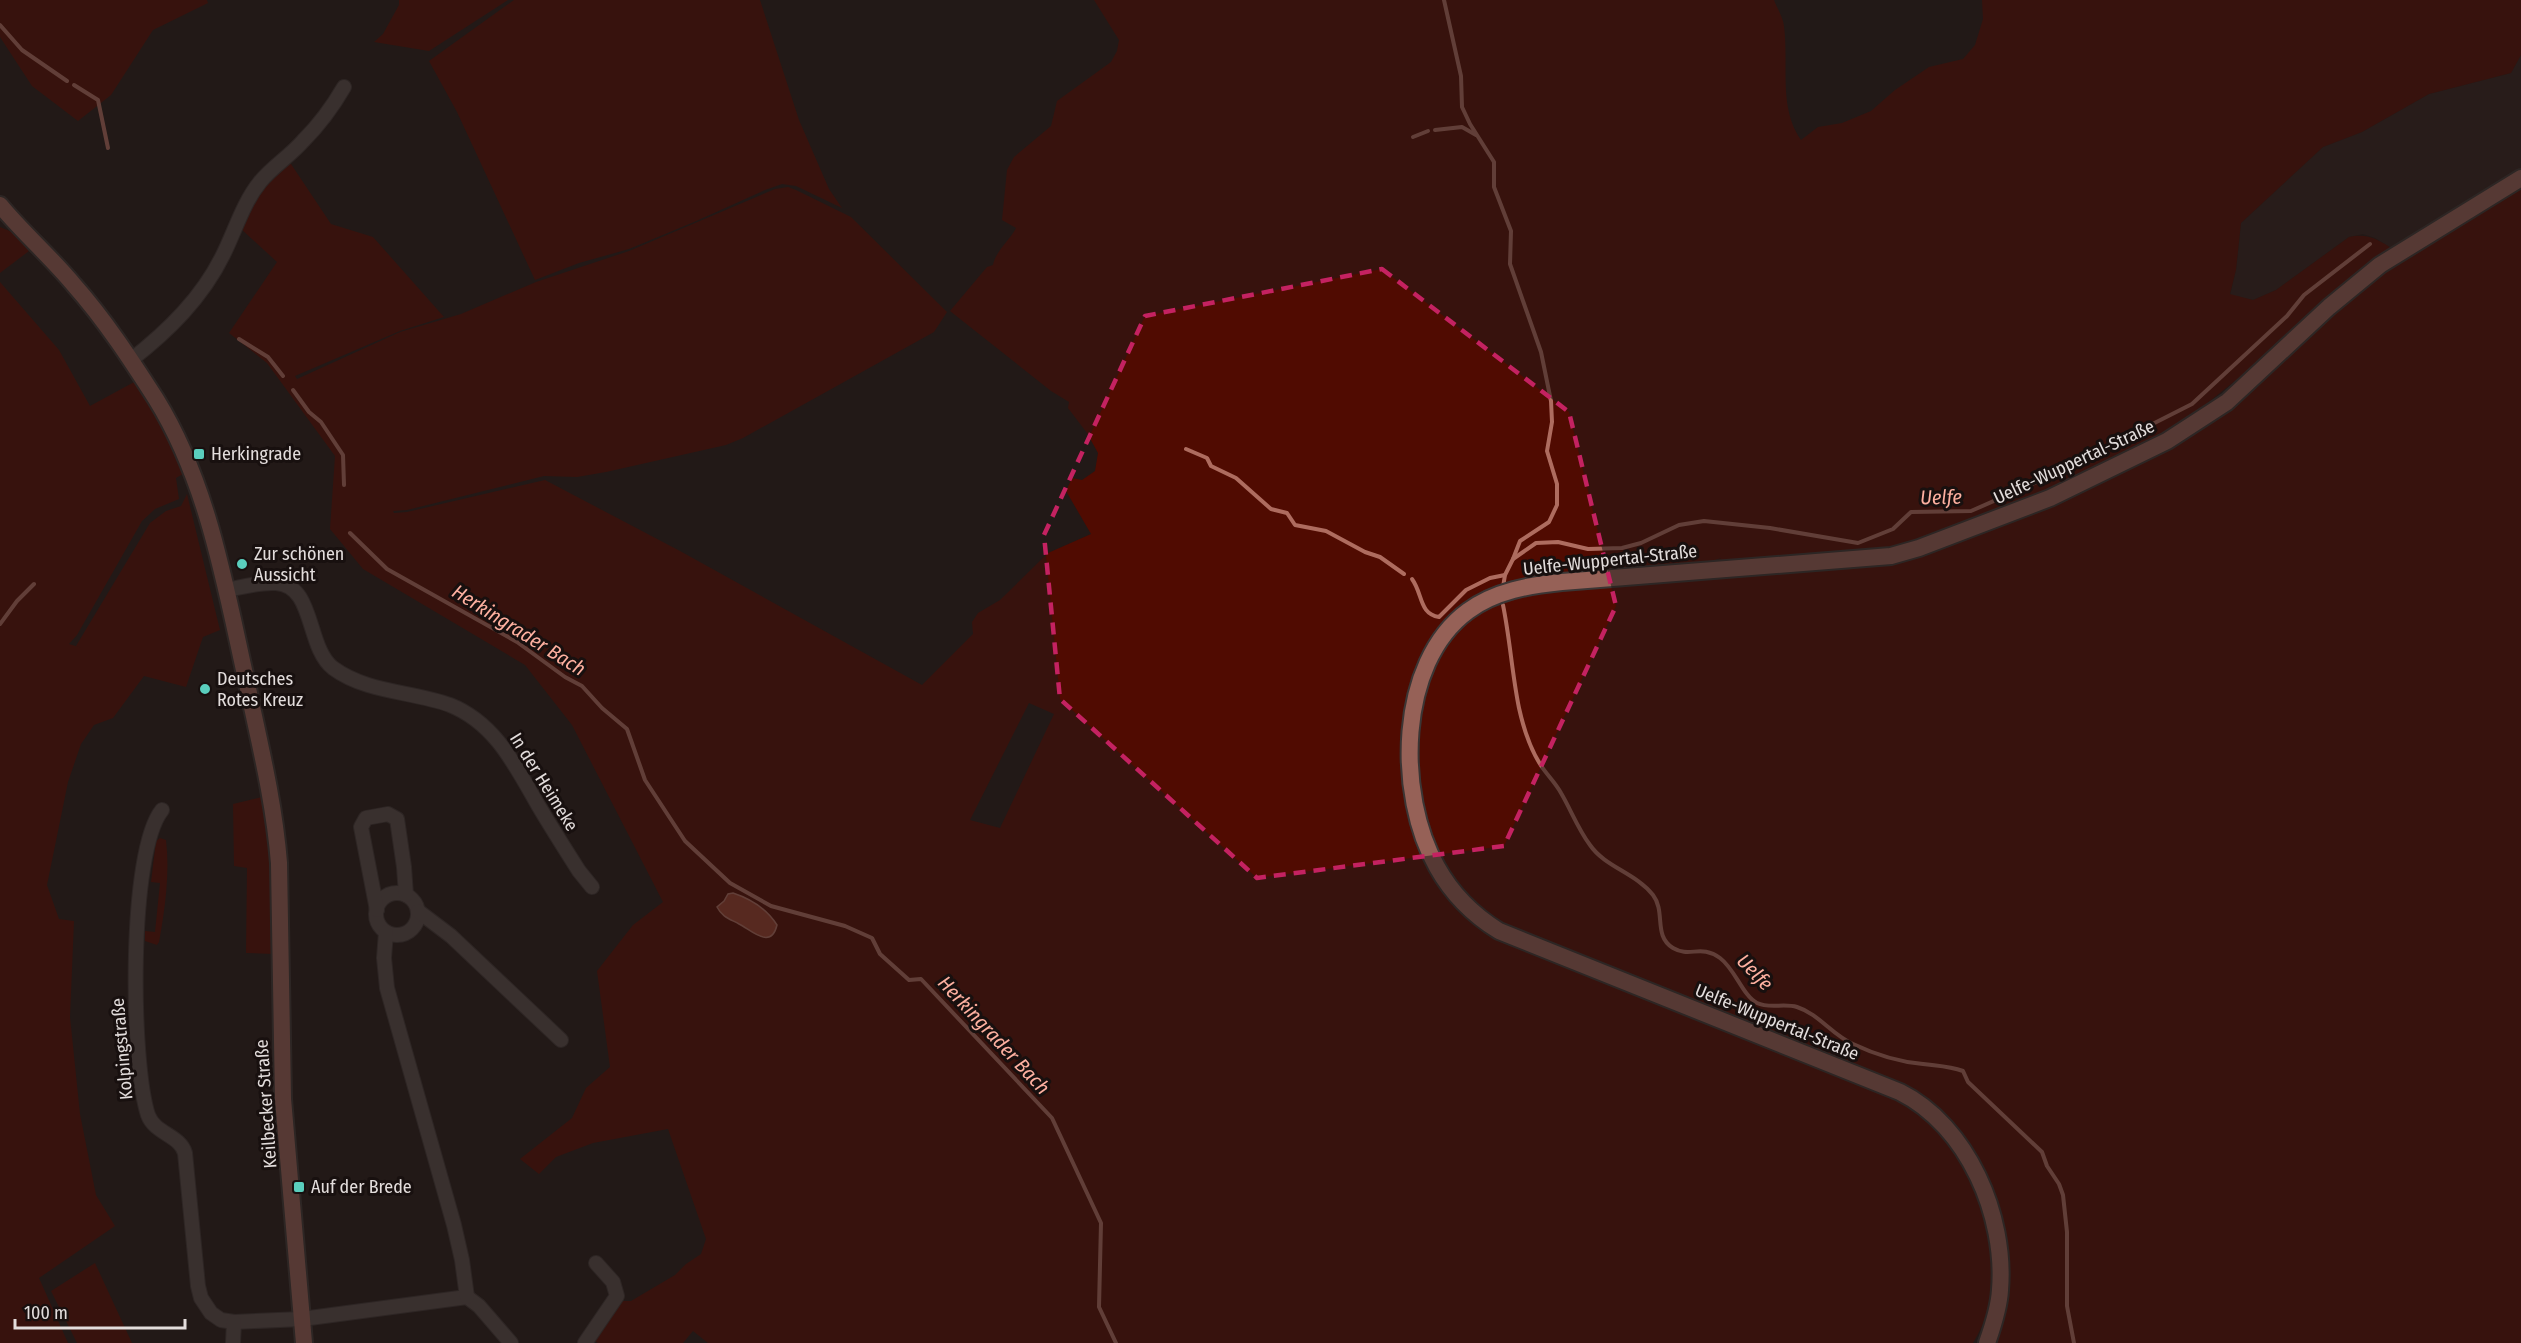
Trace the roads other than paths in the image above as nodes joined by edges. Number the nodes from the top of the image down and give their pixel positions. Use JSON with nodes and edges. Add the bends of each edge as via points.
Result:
{"nodes":[{"id":1,"x":344,"y":87,"type":"dead end"},
{"id":2,"x":2521,"y":178,"type":"edge"},
{"id":3,"x":0,"y":205,"type":"edge"},
{"id":4,"x":131,"y":360,"type":"junction"},
{"id":5,"x":226,"y":590,"type":"junction"},
{"id":6,"x":162,"y":810,"type":"dead end"},
{"id":7,"x":592,"y":887,"type":"dead end"},
{"id":8,"x":406,"y":895,"type":"junction"},
{"id":9,"x":377,"y":910,"type":"junction"},
{"id":10,"x":417,"y":911,"type":"junction"},
{"id":11,"x":386,"y":932,"type":"junction"},
{"id":12,"x":561,"y":1040,"type":"dead end"},
{"id":13,"x":596,"y":1263,"type":"dead end"},
{"id":14,"x":467,"y":1297,"type":"junction"},
{"id":15,"x":302,"y":1319,"type":"junction"},
{"id":16,"x":234,"y":1322,"type":"junction"},
{"id":17,"x":233,"y":1343,"type":"edge"},
{"id":18,"x":304,"y":1343,"type":"edge"},
{"id":19,"x":511,"y":1343,"type":"edge"},
{"id":20,"x":585,"y":1343,"type":"edge"},
{"id":21,"x":1986,"y":1343,"type":"edge"}],
"edges":[{"from":1,"to":4,"type":"street","via":[[303,142],[260,182],[223,257],[196,299]]},
{"from":2,"to":21,"type":"main road","name":"Uelfe-Wuppertal-Straße","via":[[2379,265],[2227,402],[2197,423],[2050,498],[1891,556],[1523,587],[1491,598],[1467,612],[1446,632],[1424,666],[1412,721],[1414,795],[1431,856],[1459,898],[1499,931],[1889,1088],[1921,1105],[1948,1131],[1967,1158],[1992,1215],[2001,1281]]},
{"from":3,"to":4,"type":"main road","via":[[73,283]]},
{"from":4,"to":5,"type":"main road","via":[[167,418],[189,465]]},
{"from":5,"to":7,"type":"street","name":"In der Heimeke","via":[[268,583],[286,585],[299,595],[320,653],[332,667],[362,683],[451,706],[488,728]]},
{"from":5,"to":15,"type":"main road","name":"Keilbecker Straße","via":[[271,789],[279,862],[282,1099]]},
{"from":6,"to":16,"type":"street","name":"Kolpingstraße","via":[[150,838],[136,946],[135,1003],[143,1092],[151,1121],[182,1145],[185,1153],[201,1299],[215,1316]]},
{"from":8,"to":9,"type":"street","via":[[389,895]]},
{"from":8,"to":9,"type":"street","via":[[397,819],[388,813],[366,818],[362,827]]},
{"from":8,"to":10,"type":"street"},
{"from":9,"to":11,"type":"street","via":[[378,924]]},
{"from":10,"to":11,"type":"street","via":[[417,921],[408,932]]},
{"from":10,"to":12,"type":"street","via":[[451,936]]},
{"from":11,"to":14,"type":"street","via":[[387,988],[453,1225]]},
{"from":13,"to":20,"type":"street","via":[[613,1282],[617,1296]]},
{"from":14,"to":15,"type":"street"},
{"from":14,"to":19,"type":"street"},
{"from":15,"to":16,"type":"street"},
{"from":15,"to":18,"type":"main road","name":"Keilbecker Straße"},
{"from":16,"to":17,"type":"street"}]}
